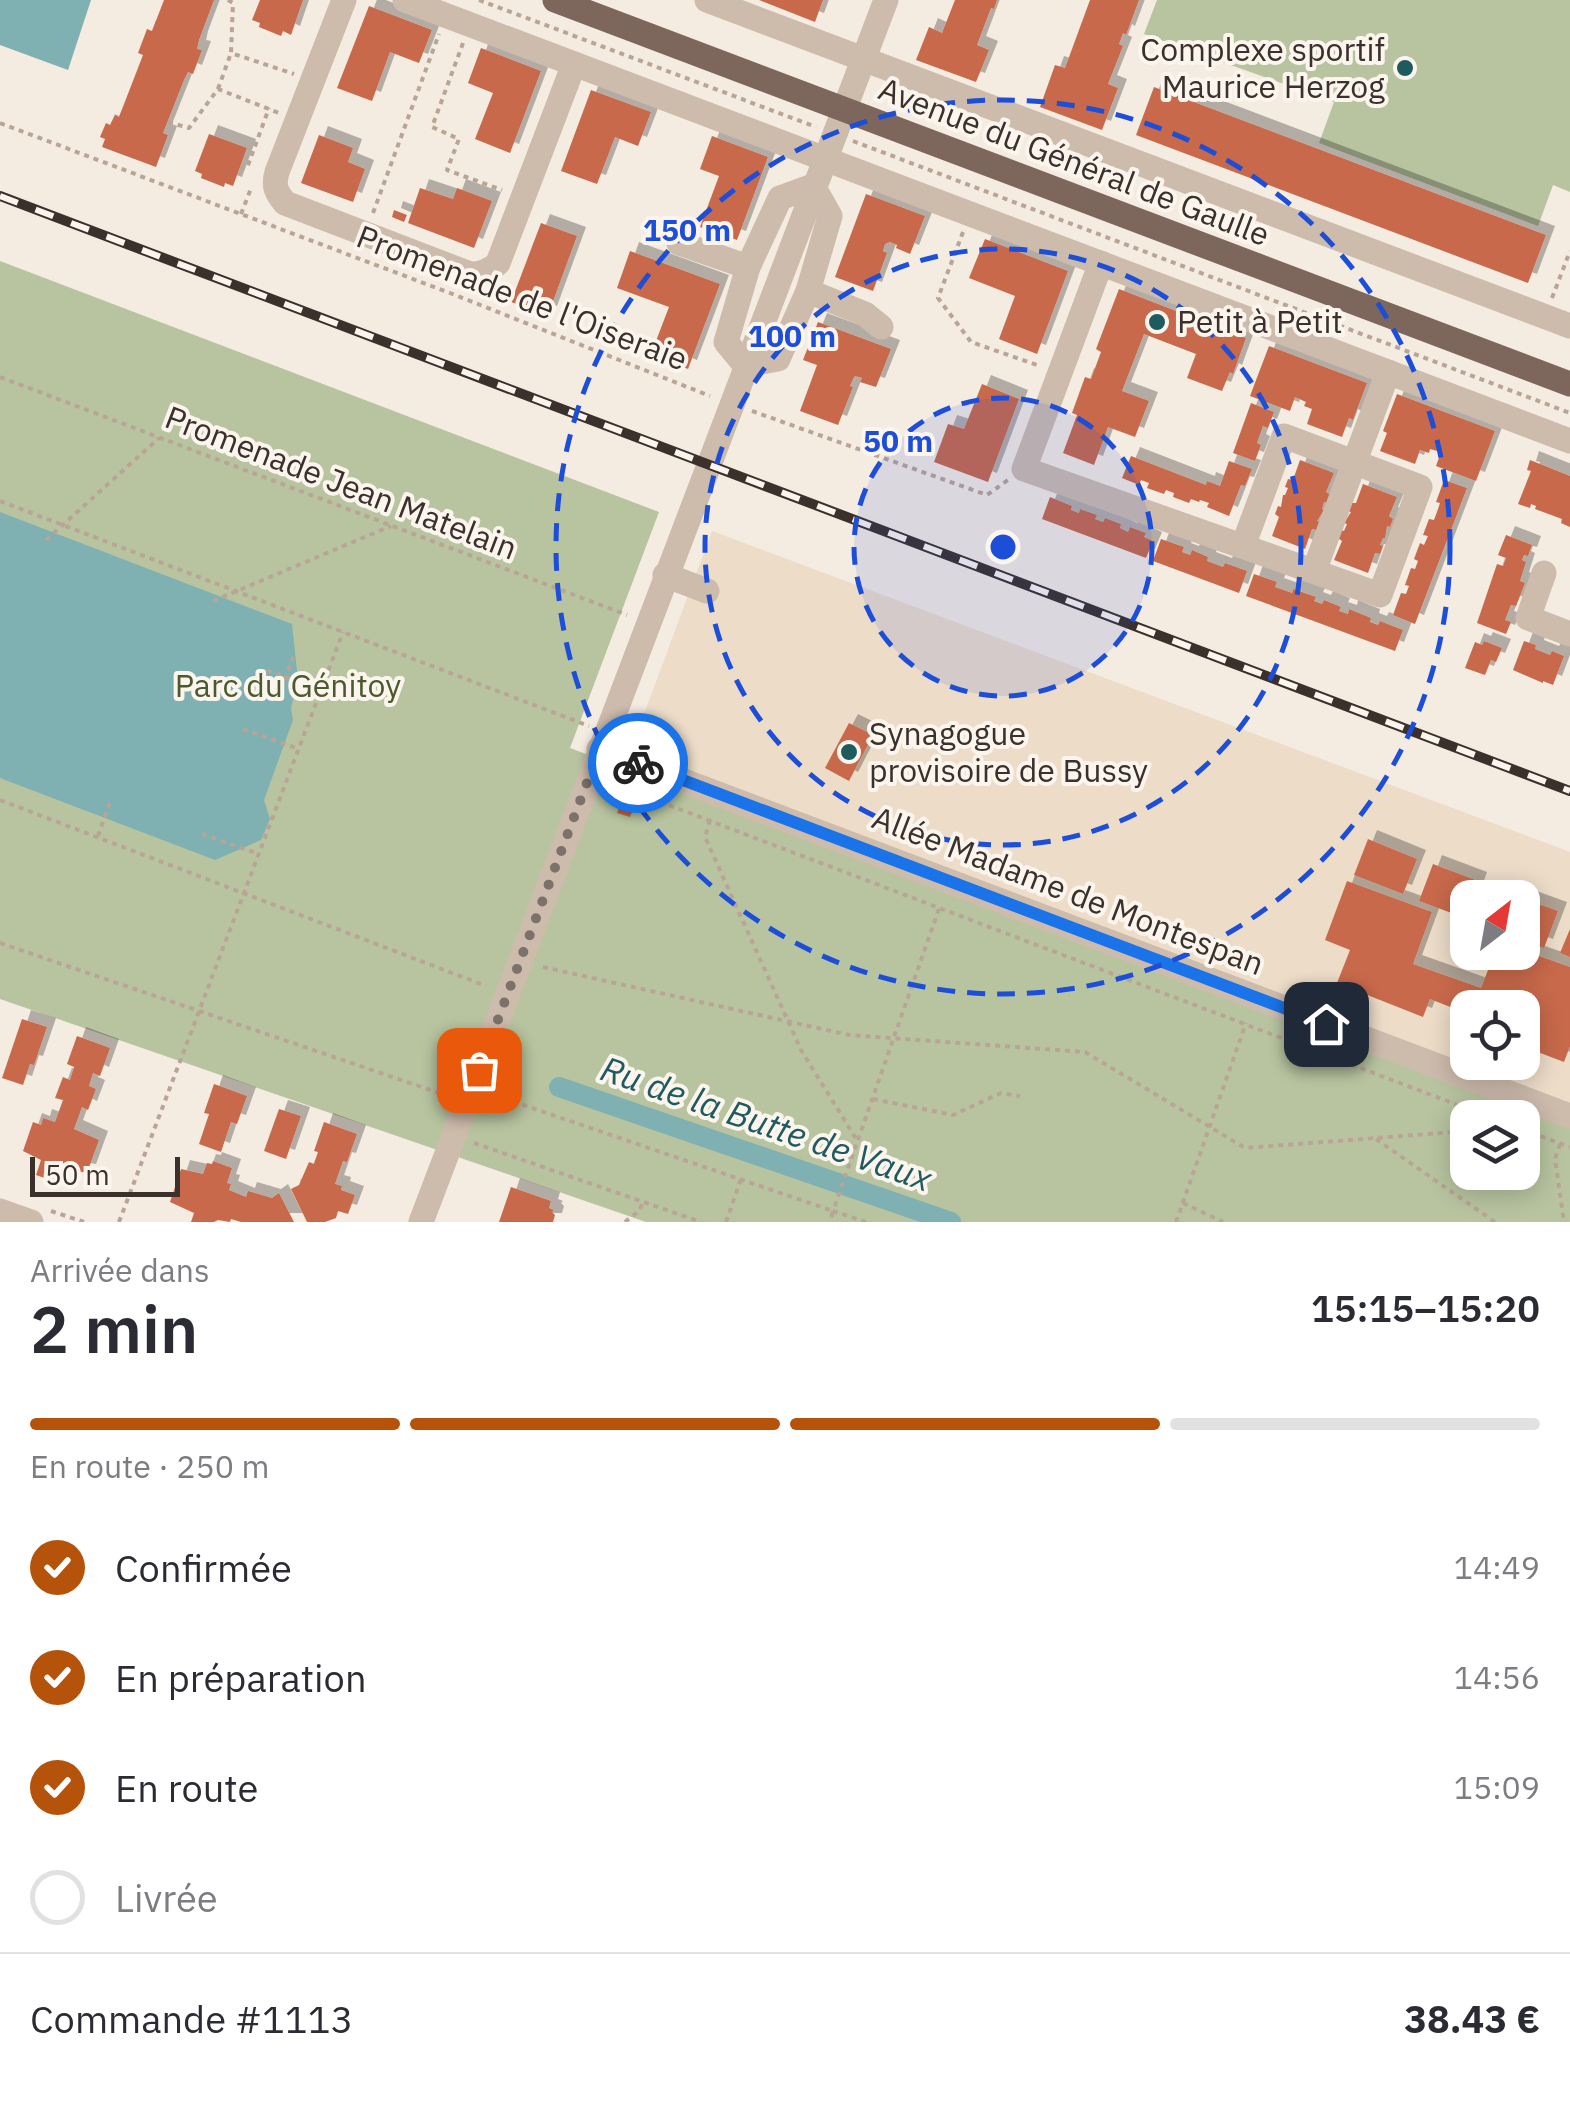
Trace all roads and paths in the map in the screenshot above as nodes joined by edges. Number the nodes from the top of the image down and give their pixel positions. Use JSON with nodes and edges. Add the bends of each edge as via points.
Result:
{"nodes":[{"id":1,"x":228,"y":0,"type":"edge"},
{"id":2,"x":344,"y":0,"type":"edge"},
{"id":3,"x":405,"y":0,"type":"edge"},
{"id":4,"x":555,"y":0,"type":"edge"},
{"id":5,"x":707,"y":0,"type":"edge"},
{"id":6,"x":886,"y":0,"type":"edge"},
{"id":7,"x":465,"y":13,"type":"edge"},
{"id":8,"x":231,"y":53,"type":"junction"},
{"id":9,"x":863,"y":59,"type":"junction"},
{"id":10,"x":574,"y":64,"type":"junction"},
{"id":11,"x":294,"y":74,"type":"dead end"},
{"id":12,"x":218,"y":89,"type":"junction"},
{"id":13,"x":269,"y":108,"type":"junction"},
{"id":14,"x":843,"y":109,"type":"junction"},
{"id":15,"x":279,"y":112,"type":"dead end"},
{"id":16,"x":168,"y":122,"type":"dead end"},
{"id":17,"x":0,"y":124,"type":"edge"},
{"id":18,"x":829,"y":146,"type":"junction"},
{"id":19,"x":240,"y":167,"type":"dead end"},
{"id":20,"x":813,"y":186,"type":"junction"},
{"id":21,"x":522,"y":198,"type":"junction"},
{"id":22,"x":970,"y":214,"type":"junction"},
{"id":23,"x":366,"y":232,"type":"junction"},
{"id":24,"x":679,"y":243,"type":"dead end"},
{"id":25,"x":1570,"y":251,"type":"edge"},
{"id":26,"x":1101,"y":263,"type":"junction"},
{"id":27,"x":748,"y":268,"type":"junction"},
{"id":28,"x":808,"y":291,"type":"junction"},
{"id":29,"x":1558,"y":321,"type":"edge"},
{"id":30,"x":880,"y":327,"type":"dead end"},
{"id":31,"x":746,"y":366,"type":"junction"},
{"id":32,"x":1388,"y":372,"type":"junction"},
{"id":33,"x":1058,"y":373,"type":"junction"},
{"id":34,"x":0,"y":377,"type":"edge"},
{"id":35,"x":1570,"y":384,"type":"edge"},
{"id":36,"x":731,"y":404,"type":"junction"},
{"id":37,"x":1570,"y":413,"type":"edge"},
{"id":38,"x":159,"y":438,"type":"junction"},
{"id":39,"x":1570,"y":440,"type":"edge"},
{"id":40,"x":1354,"y":462,"type":"junction"},
{"id":41,"x":1024,"y":469,"type":"junction"},
{"id":42,"x":0,"y":501,"type":"edge"},
{"id":43,"x":391,"y":526,"type":"junction"},
{"id":44,"x":61,"y":528,"type":"junction"},
{"id":45,"x":46,"y":540,"type":"dead end"},
{"id":46,"x":1243,"y":546,"type":"junction"},
{"id":47,"x":1314,"y":571,"type":"junction"},
{"id":48,"x":1544,"y":573,"type":"dead end"},
{"id":49,"x":666,"y":575,"type":"junction"},
{"id":50,"x":706,"y":591,"type":"dead end"},
{"id":51,"x":238,"y":592,"type":"junction"},
{"id":52,"x":213,"y":601,"type":"dead end"},
{"id":53,"x":648,"y":623,"type":"junction"},
{"id":54,"x":343,"y":632,"type":"junction"},
{"id":55,"x":1570,"y":634,"type":"edge"},
{"id":56,"x":292,"y":657,"type":"dead end"},
{"id":57,"x":267,"y":670,"type":"dead end"},
{"id":58,"x":285,"y":677,"type":"junction"},
{"id":59,"x":321,"y":690,"type":"junction"},
{"id":60,"x":278,"y":699,"type":"dead end"},
{"id":61,"x":243,"y":729,"type":"dead end"},
{"id":62,"x":594,"y":738,"type":"junction"},
{"id":63,"x":299,"y":748,"type":"junction"},
{"id":64,"x":610,"y":782,"type":"dead end"},
{"id":65,"x":0,"y":800,"type":"edge"},
{"id":66,"x":110,"y":802,"type":"dead end"},
{"id":67,"x":710,"y":820,"type":"junction"},
{"id":68,"x":202,"y":834,"type":"dead end"},
{"id":69,"x":98,"y":837,"type":"junction"},
{"id":70,"x":259,"y":854,"type":"junction"},
{"id":71,"x":245,"y":893,"type":"junction"},
{"id":72,"x":940,"y":906,"type":"junction"},
{"id":73,"x":0,"y":943,"type":"edge"},
{"id":74,"x":540,"y":967,"type":"dead end"},
{"id":75,"x":490,"y":987,"type":"dead end"},
{"id":76,"x":200,"y":1011,"type":"junction"},
{"id":77,"x":788,"y":1020,"type":"junction"},
{"id":78,"x":1246,"y":1024,"type":"junction"},
{"id":79,"x":894,"y":1038,"type":"junction"},
{"id":80,"x":493,"y":1094,"type":"dead end"},
{"id":81,"x":450,"y":1095,"type":"dead end"},
{"id":82,"x":1020,"y":1096,"type":"dead end"},
{"id":83,"x":873,"y":1098,"type":"junction"},
{"id":84,"x":1450,"y":1102,"type":"edge"},
{"id":85,"x":1570,"y":1116,"type":"edge"},
{"id":86,"x":1210,"y":1126,"type":"junction"},
{"id":87,"x":1450,"y":1133,"type":"edge"},
{"id":88,"x":1540,"y":1136,"type":"edge"},
{"id":89,"x":1375,"y":1139,"type":"junction"},
{"id":90,"x":474,"y":1144,"type":"dead end"},
{"id":91,"x":858,"y":1144,"type":"junction"},
{"id":92,"x":1560,"y":1144,"type":"junction"},
{"id":93,"x":1570,"y":1147,"type":"edge"},
{"id":94,"x":741,"y":1179,"type":"junction"},
{"id":95,"x":642,"y":1202,"type":"junction"},
{"id":96,"x":1183,"y":1203,"type":"junction"},
{"id":97,"x":0,"y":1211,"type":"edge"},
{"id":98,"x":833,"y":1211,"type":"junction"},
{"id":99,"x":32,"y":1222,"type":"edge"},
{"id":100,"x":119,"y":1222,"type":"edge"},
{"id":101,"x":421,"y":1222,"type":"edge"},
{"id":102,"x":625,"y":1222,"type":"edge"},
{"id":103,"x":701,"y":1222,"type":"edge"},
{"id":104,"x":726,"y":1222,"type":"edge"},
{"id":105,"x":830,"y":1222,"type":"edge"},
{"id":106,"x":866,"y":1222,"type":"edge"},
{"id":107,"x":1176,"y":1222,"type":"edge"},
{"id":108,"x":1223,"y":1222,"type":"edge"},
{"id":109,"x":1495,"y":1222,"type":"edge"},
{"id":110,"x":1564,"y":1222,"type":"edge"}],
"edges":[{"from":1,"to":8,"type":"path"},
{"from":2,"to":23,"type":"street","via":[[274,184],[285,203]]},
{"from":3,"to":7,"type":"street"},
{"from":4,"to":14,"type":"main road","name":"Avenue du Général de Gaulle"},
{"from":5,"to":9,"type":"street","name":"Avenue du Général de Gaulle"},
{"from":6,"to":9,"type":"street"},
{"from":7,"to":10,"type":"street"},
{"from":7,"to":18,"type":"path"},
{"from":7,"to":21,"type":"path","via":[[432,127],[459,140],[447,170]]},
{"from":7,"to":23,"type":"path"},
{"from":8,"to":11,"type":"path"},
{"from":8,"to":12,"type":"path"},
{"from":9,"to":14,"type":"street"},
{"from":9,"to":29,"type":"street","name":"Avenue du Général de Gaulle"},
{"from":10,"to":18,"type":"street"},
{"from":10,"to":21,"type":"street"},
{"from":12,"to":13,"type":"path"},
{"from":12,"to":16,"type":"path","via":[[188,128]]},
{"from":13,"to":15,"type":"path"},
{"from":13,"to":19,"type":"path","via":[[247,168]]},
{"from":14,"to":18,"type":"street"},
{"from":14,"to":35,"type":"main road","name":"Avenue du Général de Gaulle"},
{"from":17,"to":36,"type":"path","name":"Promenade de l'Oiseraie"},
{"from":18,"to":20,"type":"street"},
{"from":18,"to":22,"type":"street"},
{"from":18,"to":37,"type":"path"},
{"from":20,"to":27,"type":"street","via":[[780,198]]},
{"from":20,"to":28,"type":"street","via":[[830,216]]},
{"from":20,"to":31,"type":"street"},
{"from":21,"to":23,"type":"street","via":[[498,263],[478,274]]},
{"from":22,"to":26,"type":"street"},
{"from":22,"to":33,"type":"path","via":[[938,298],[971,342]]},
{"from":24,"to":27,"type":"street"},
{"from":25,"to":29,"type":"path"},
{"from":26,"to":32,"type":"street"},
{"from":26,"to":33,"type":"street"},
{"from":27,"to":31,"type":"street","via":[[726,342]]},
{"from":28,"to":30,"type":"street"},
{"from":28,"to":31,"type":"street","via":[[778,359]]},
{"from":31,"to":36,"type":"street"},
{"from":32,"to":39,"type":"street"},
{"from":32,"to":40,"type":"street"},
{"from":33,"to":41,"type":"street"},
{"from":34,"to":38,"type":"path","name":"Promenade Jean Matelain"},
{"from":36,"to":41,"type":"path","name":"Promenade de l'Oiseraie","via":[[987,496]]},
{"from":36,"to":49,"type":"street"},
{"from":38,"to":43,"type":"path","name":"Promenade Jean Matelain"},
{"from":38,"to":44,"type":"path"},
{"from":40,"to":46,"type":"street","via":[[1284,436]]},
{"from":40,"to":47,"type":"street"},
{"from":40,"to":47,"type":"street","via":[[1420,487],[1380,595]]},
{"from":41,"to":46,"type":"street"},
{"from":42,"to":44,"type":"path"},
{"from":43,"to":51,"type":"path"},
{"from":43,"to":53,"type":"path","name":"Promenade Jean Matelain"},
{"from":44,"to":45,"type":"path"},
{"from":44,"to":51,"type":"path"},
{"from":46,"to":47,"type":"street"},
{"from":48,"to":55,"type":"street","via":[[1528,618]]},
{"from":49,"to":50,"type":"street"},
{"from":49,"to":53,"type":"street"},
{"from":51,"to":52,"type":"path"},
{"from":51,"to":54,"type":"path"},
{"from":53,"to":62,"type":"street"},
{"from":54,"to":59,"type":"path"},
{"from":54,"to":62,"type":"path"},
{"from":56,"to":58,"type":"path"},
{"from":57,"to":58,"type":"path"},
{"from":58,"to":59,"type":"path"},
{"from":58,"to":60,"type":"path"},
{"from":59,"to":63,"type":"path"},
{"from":61,"to":63,"type":"path"},
{"from":62,"to":85,"type":"street","name":"Allée Madame de Montespan"},
{"from":62,"to":101,"type":"street"},
{"from":63,"to":70,"type":"path"},
{"from":64,"to":67,"type":"path"},
{"from":65,"to":69,"type":"path"},
{"from":66,"to":69,"type":"path"},
{"from":67,"to":72,"type":"path"},
{"from":67,"to":77,"type":"path","via":[[705,837]]},
{"from":68,"to":70,"type":"path"},
{"from":69,"to":71,"type":"path"},
{"from":70,"to":71,"type":"path"},
{"from":71,"to":75,"type":"path"},
{"from":71,"to":76,"type":"path"},
{"from":72,"to":78,"type":"path"},
{"from":72,"to":79,"type":"path"},
{"from":73,"to":76,"type":"path"},
{"from":74,"to":77,"type":"path"},
{"from":76,"to":81,"type":"path"},
{"from":76,"to":100,"type":"path"},
{"from":77,"to":79,"type":"path"},
{"from":77,"to":91,"type":"path"},
{"from":78,"to":84,"type":"path"},
{"from":78,"to":86,"type":"path"},
{"from":79,"to":83,"type":"path"},
{"from":79,"to":86,"type":"path","via":[[1086,1052]]},
{"from":80,"to":94,"type":"path"},
{"from":82,"to":83,"type":"path","via":[[1000,1092],[953,1114]]},
{"from":83,"to":91,"type":"path"},
{"from":86,"to":89,"type":"path","via":[[1244,1148]]},
{"from":86,"to":96,"type":"path"},
{"from":87,"to":89,"type":"path"},
{"from":88,"to":92,"type":"path"},
{"from":89,"to":109,"type":"path"},
{"from":90,"to":95,"type":"path"},
{"from":91,"to":98,"type":"path"},
{"from":92,"to":93,"type":"path"},
{"from":92,"to":110,"type":"path","via":[[1555,1159]]},
{"from":94,"to":98,"type":"path"},
{"from":94,"to":104,"type":"path"},
{"from":95,"to":102,"type":"path"},
{"from":95,"to":103,"type":"path"},
{"from":96,"to":107,"type":"path"},
{"from":96,"to":108,"type":"path"},
{"from":97,"to":99,"type":"street"},
{"from":98,"to":105,"type":"path"},
{"from":98,"to":106,"type":"path"}]}
